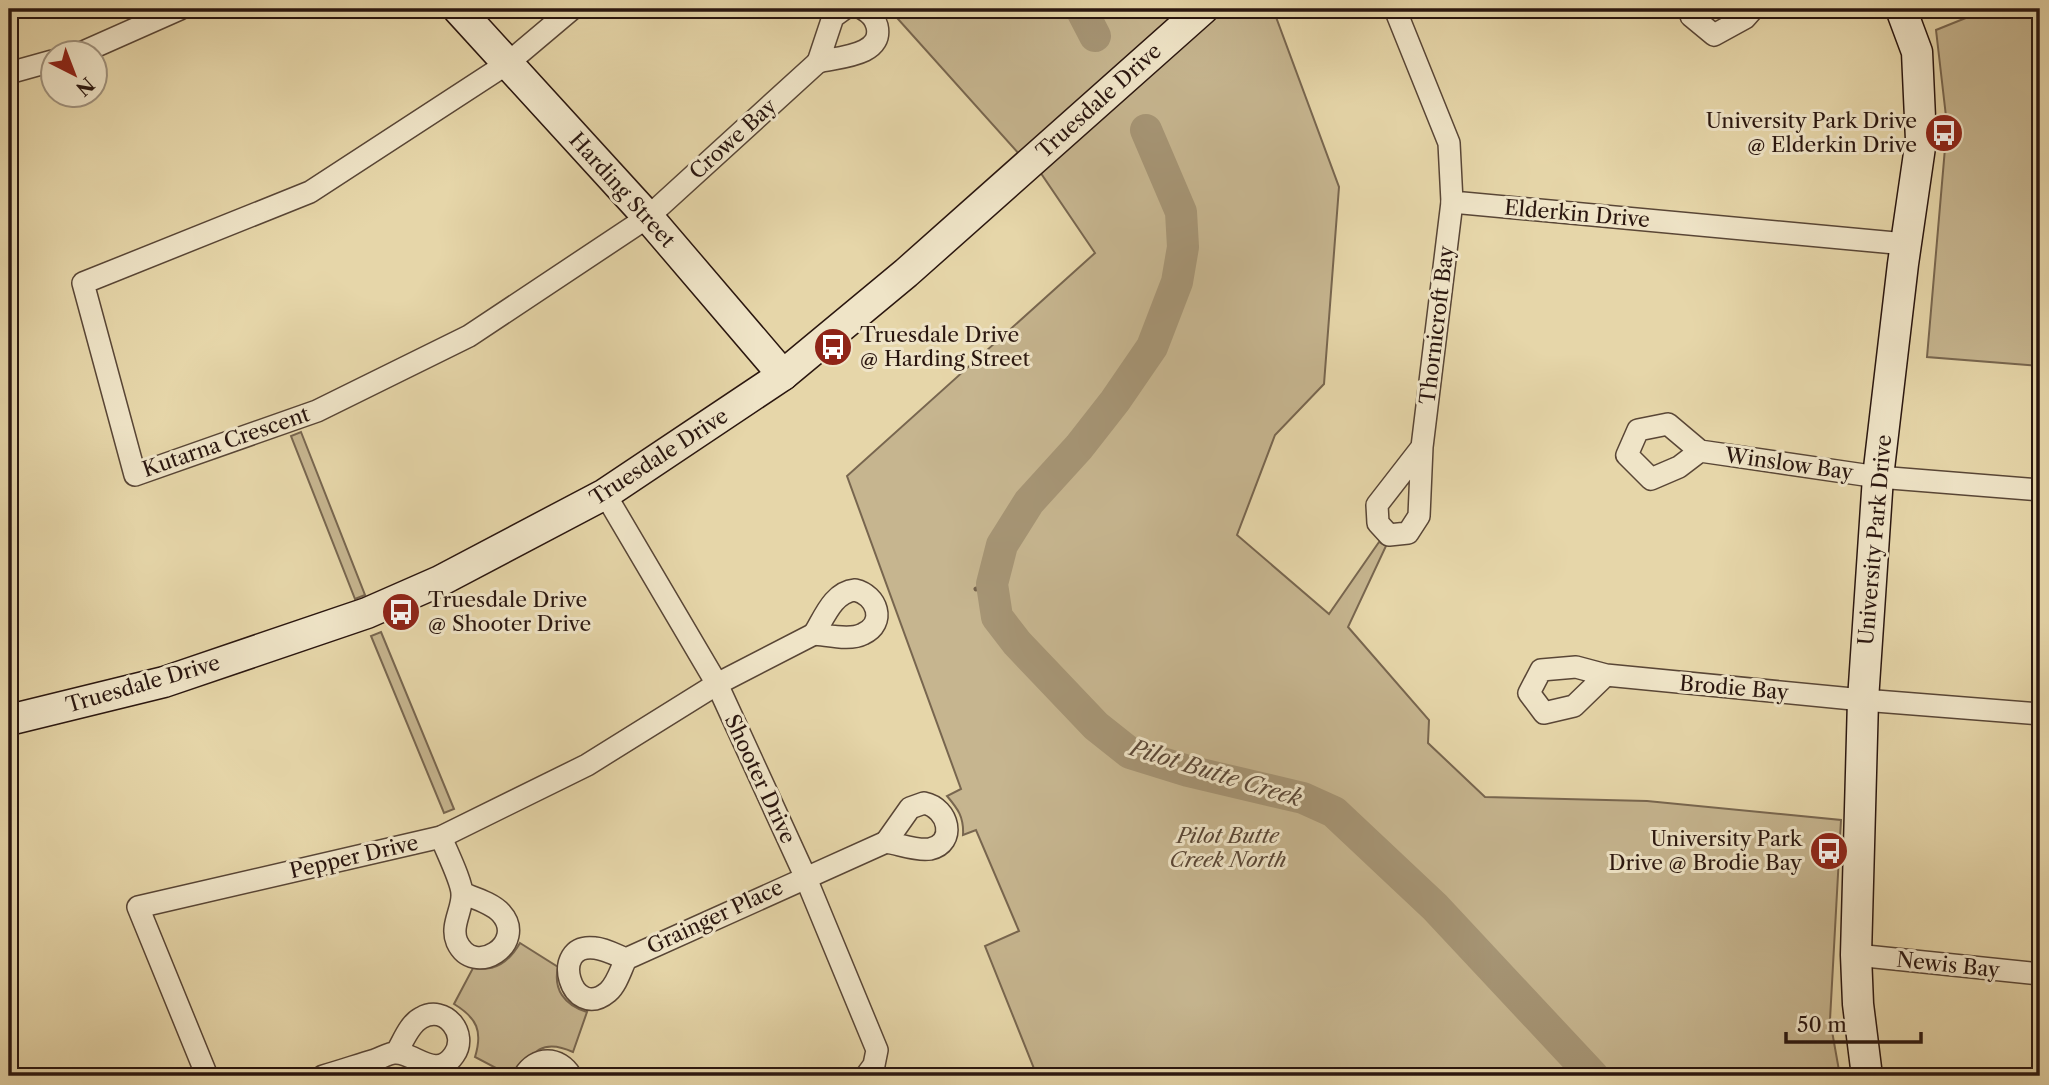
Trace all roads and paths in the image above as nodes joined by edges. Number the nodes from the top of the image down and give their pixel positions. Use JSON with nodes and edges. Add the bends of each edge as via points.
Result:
{"nodes":[{"id":1,"x":180,"y":9,"type":"edge"},
{"id":2,"x":458,"y":9,"type":"edge"},
{"id":3,"x":572,"y":9,"type":"edge"},
{"id":4,"x":844,"y":9,"type":"edge"},
{"id":5,"x":863,"y":9,"type":"edge"},
{"id":6,"x":1203,"y":9,"type":"edge"},
{"id":7,"x":1395,"y":9,"type":"edge"},
{"id":8,"x":1693,"y":9,"type":"edge"},
{"id":9,"x":1753,"y":9,"type":"edge"},
{"id":10,"x":1900,"y":9,"type":"edge"},
{"id":11,"x":108,"y":41,"type":"edge"},
{"id":12,"x":818,"y":62,"type":"junction"},
{"id":13,"x":508,"y":64,"type":"junction"},
{"id":14,"x":38,"y":65,"type":"edge"},
{"id":15,"x":9,"y":73,"type":"edge"},
{"id":16,"x":1452,"y":202,"type":"junction"},
{"id":17,"x":648,"y":217,"type":"junction"},
{"id":18,"x":1906,"y":244,"type":"junction"},
{"id":19,"x":783,"y":375,"type":"junction"},
{"id":20,"x":1422,"y":447,"type":"dead end"},
{"id":21,"x":1700,"y":451,"type":"dead end"},
{"id":22,"x":1878,"y":477,"type":"junction"},
{"id":23,"x":2040,"y":490,"type":"edge"},
{"id":24,"x":605,"y":494,"type":"junction"},
{"id":25,"x":814,"y":634,"type":"dead end"},
{"id":26,"x":1606,"y":675,"type":"dead end"},
{"id":27,"x":717,"y":684,"type":"junction"},
{"id":28,"x":1863,"y":700,"type":"junction"},
{"id":29,"x":2040,"y":714,"type":"edge"},
{"id":30,"x":9,"y":720,"type":"edge"},
{"id":31,"x":441,"y":837,"type":"junction"},
{"id":32,"x":886,"y":842,"type":"dead end"},
{"id":33,"x":805,"y":876,"type":"junction"},
{"id":34,"x":462,"y":892,"type":"dead end"},
{"id":35,"x":1856,"y":955,"type":"junction"},
{"id":36,"x":626,"y":959,"type":"dead end"},
{"id":37,"x":2040,"y":974,"type":"edge"},
{"id":38,"x":396,"y":1053,"type":"dead end"},
{"id":39,"x":207,"y":1076,"type":"edge"},
{"id":40,"x":323,"y":1076,"type":"edge"},
{"id":41,"x":524,"y":1076,"type":"edge"},
{"id":42,"x":571,"y":1076,"type":"edge"},
{"id":43,"x":866,"y":1076,"type":"edge"},
{"id":44,"x":1867,"y":1076,"type":"edge"}],
"edges":[{"from":1,"to":11,"type":"street"},
{"from":2,"to":13,"type":"street","name":"Harding Street"},
{"from":3,"to":13,"type":"street"},
{"from":4,"to":12,"type":"street","name":"Crowe Bay","via":[[833,17]]},
{"from":5,"to":12,"type":"street","via":[[876,23],[871,47]]},
{"from":6,"to":19,"type":"street","name":"Truesdale Drive","via":[[906,273]]},
{"from":7,"to":16,"type":"street","via":[[1449,143]]},
{"from":8,"to":9,"type":"street","via":[[1691,16],[1714,35]]},
{"from":10,"to":18,"type":"street","name":"University Park Drive","via":[[1917,52],[1921,140]]},
{"from":12,"to":17,"type":"street","name":"Crowe Bay"},
{"from":13,"to":17,"type":"street","name":"Harding Street"},
{"from":13,"to":17,"type":"street","name":"Kutarna Crescent","via":[[310,192],[83,283],[135,475],[317,411],[470,336]]},
{"from":14,"to":15,"type":"street"},
{"from":16,"to":18,"type":"street","name":"Elderkin Drive"},
{"from":16,"to":20,"type":"street","name":"Thornicroft Bay"},
{"from":17,"to":19,"type":"street","name":"Harding Street"},
{"from":18,"to":22,"type":"street","name":"University Park Drive"},
{"from":19,"to":24,"type":"street","name":"Truesdale Drive"},
{"from":21,"to":22,"type":"street","name":"Winslow Bay"},
{"from":22,"to":23,"type":"street","name":"Winslow Bay"},
{"from":22,"to":28,"type":"street","name":"University Park Drive"},
{"from":24,"to":27,"type":"street","name":"Shooter Drive"},
{"from":24,"to":30,"type":"street","name":"Truesdale Drive","via":[[440,581],[367,613],[164,682]]},
{"from":25,"to":27,"type":"street","name":"Pepper Drive"},
{"from":26,"to":28,"type":"street","name":"Brodie Bay"},
{"from":27,"to":31,"type":"street","name":"Pepper Drive","via":[[587,765]]},
{"from":27,"to":33,"type":"street","name":"Shooter Drive"},
{"from":28,"to":29,"type":"street","name":"Brodie Bay"},
{"from":28,"to":35,"type":"street","name":"University Park Drive"},
{"from":31,"to":34,"type":"street"},
{"from":31,"to":39,"type":"street","name":"Pepper Drive","via":[[138,907]]},
{"from":32,"to":33,"type":"street","name":"Grainger Place"},
{"from":33,"to":36,"type":"street","name":"Grainger Place"},
{"from":33,"to":43,"type":"street","name":"Shooter Drive","via":[[877,1050]]},
{"from":35,"to":37,"type":"street","name":"Newis Bay"},
{"from":35,"to":44,"type":"street","name":"University Park Drive"},
{"from":38,"to":40,"type":"street"},
{"from":41,"to":42,"type":"street","via":[[536,1063],[551,1060]]}]}
